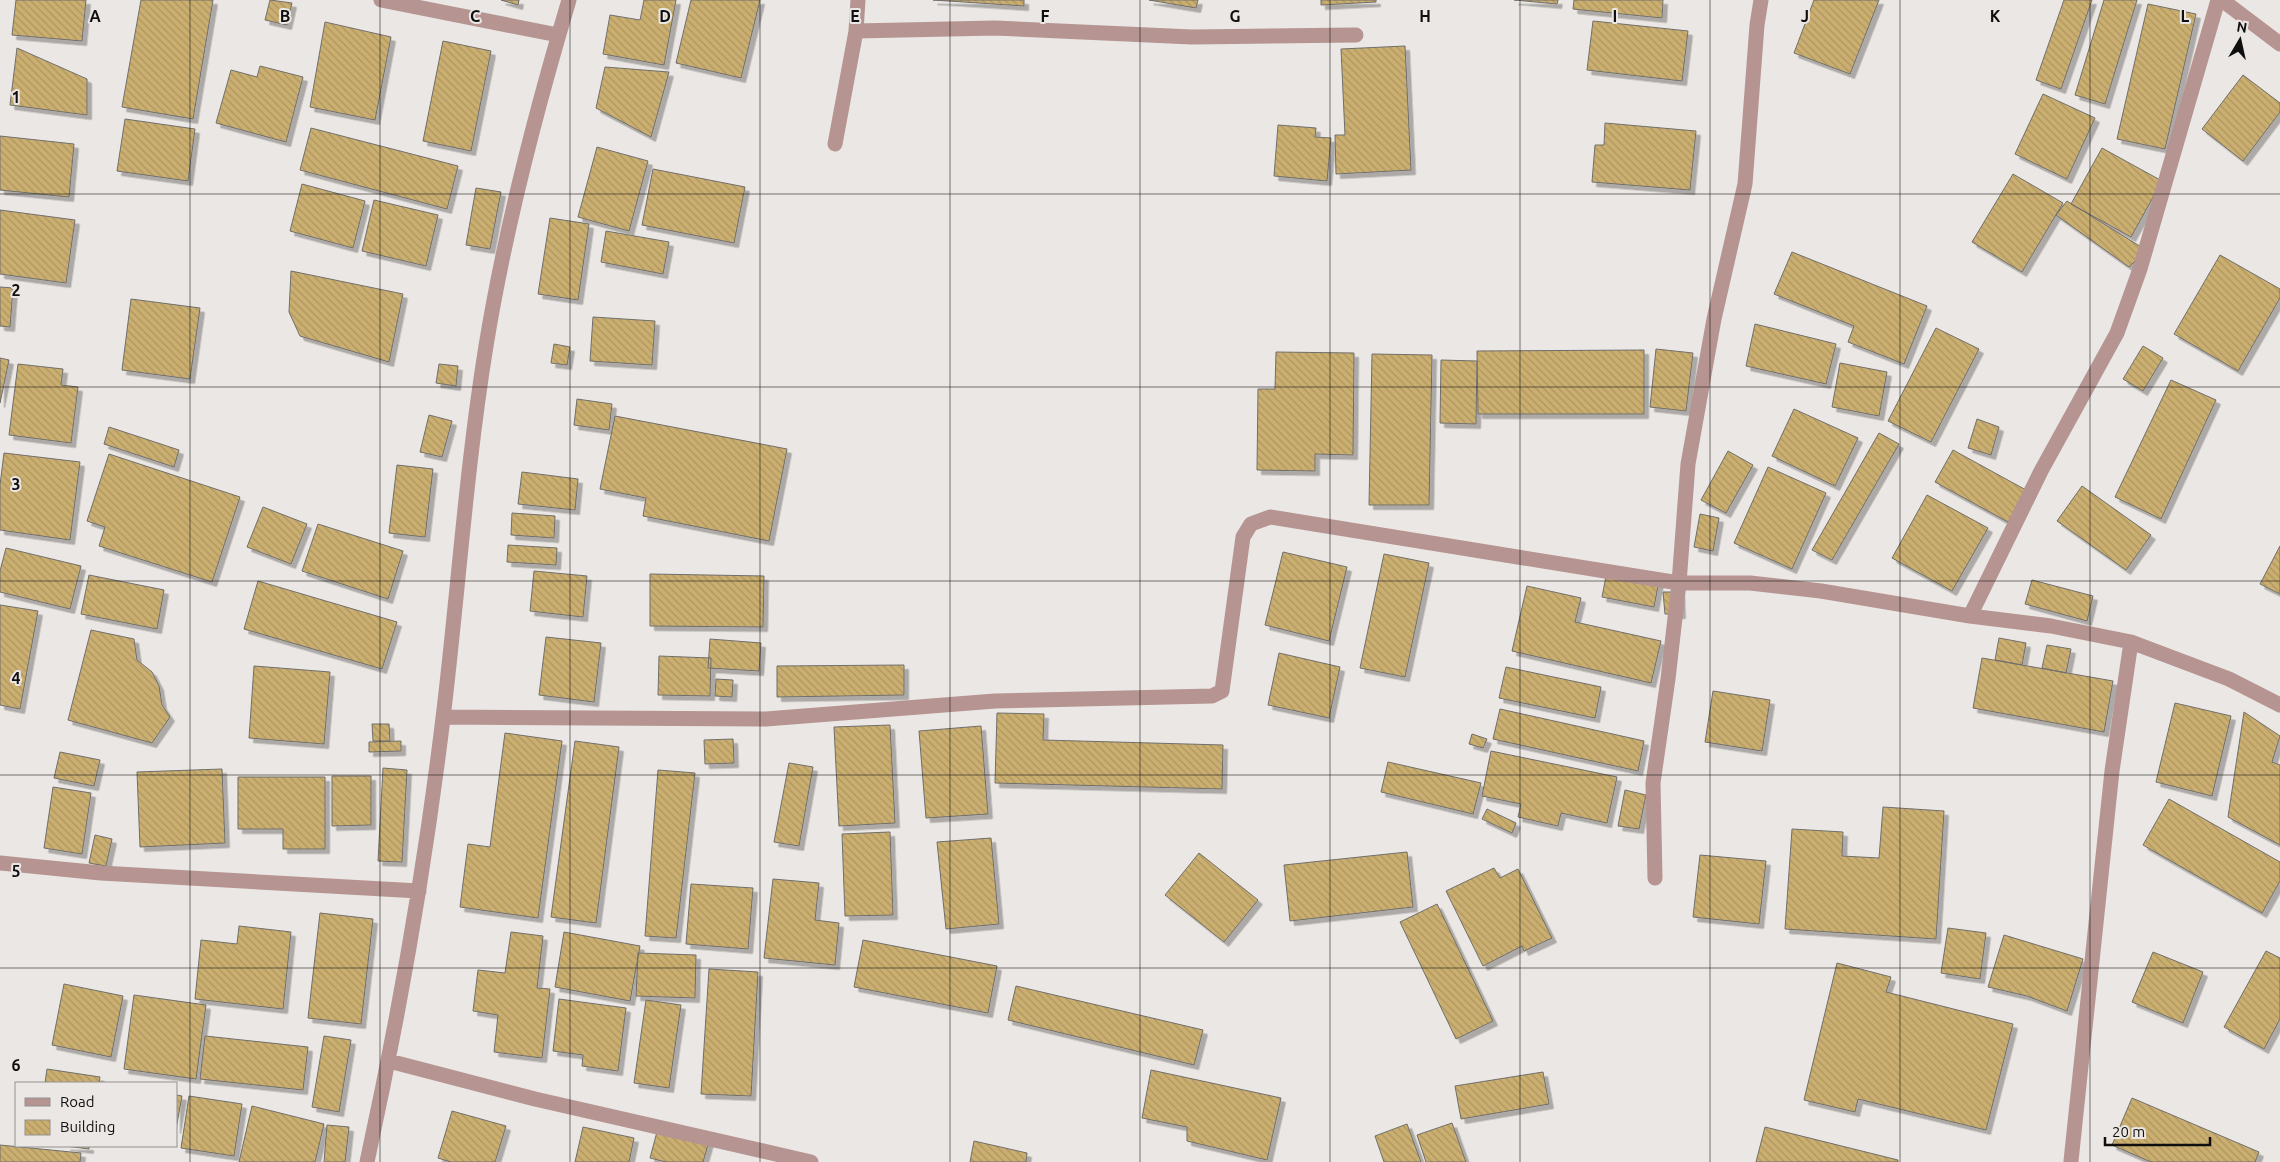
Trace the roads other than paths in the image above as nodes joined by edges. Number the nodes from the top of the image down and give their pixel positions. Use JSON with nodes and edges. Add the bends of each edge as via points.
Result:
{"nodes":[{"id":1,"x":381,"y":0,"type":"edge"},
{"id":2,"x":569,"y":0,"type":"edge"},
{"id":3,"x":858,"y":0,"type":"edge"},
{"id":4,"x":1761,"y":0,"type":"edge"},
{"id":5,"x":2220,"y":0,"type":"edge"},
{"id":6,"x":856,"y":31,"type":"junction"},
{"id":7,"x":558,"y":35,"type":"junction"},
{"id":8,"x":1356,"y":36,"type":"dead end"},
{"id":9,"x":2280,"y":44,"type":"edge"},
{"id":10,"x":834,"y":144,"type":"dead end"},
{"id":11,"x":1679,"y":582,"type":"junction"},
{"id":12,"x":1970,"y":616,"type":"junction"},
{"id":13,"x":2132,"y":642,"type":"junction"},
{"id":14,"x":2280,"y":705,"type":"edge"},
{"id":15,"x":443,"y":717,"type":"junction"},
{"id":16,"x":0,"y":863,"type":"edge"},
{"id":17,"x":1655,"y":878,"type":"dead end"},
{"id":18,"x":419,"y":891,"type":"junction"},
{"id":19,"x":389,"y":1061,"type":"junction"},
{"id":20,"x":2071,"y":1161,"type":"edge"},
{"id":21,"x":366,"y":1162,"type":"edge"},
{"id":22,"x":811,"y":1162,"type":"edge"}],
"edges":[{"from":1,"to":7,"type":"street"},
{"from":2,"to":7,"type":"street"},
{"from":3,"to":6,"type":"street"},
{"from":4,"to":11,"type":"street","via":[[1745,184],[1714,319],[1688,464]]},
{"from":5,"to":9,"type":"street"},
{"from":5,"to":12,"type":"street","via":[[2140,269],[2117,333],[2041,471]]},
{"from":6,"to":8,"type":"street","via":[[995,28],[1192,37]]},
{"from":6,"to":10,"type":"street"},
{"from":7,"to":15,"type":"street","via":[[513,203],[486,346],[466,494]]},
{"from":11,"to":12,"type":"street","via":[[1750,583],[1821,591]]},
{"from":11,"to":15,"type":"street","via":[[1270,517],[1250,524],[1243,537],[1222,691],[1212,696],[995,701],[766,719]]},
{"from":11,"to":17,"type":"street","via":[[1653,783]]},
{"from":12,"to":13,"type":"street","via":[[2051,626]]},
{"from":13,"to":14,"type":"street","via":[[2229,678]]},
{"from":13,"to":20,"type":"street","via":[[2112,771]]},
{"from":15,"to":18,"type":"street"},
{"from":16,"to":18,"type":"street","via":[[101,873]]},
{"from":18,"to":19,"type":"street"},
{"from":19,"to":21,"type":"street"},
{"from":19,"to":22,"type":"street","via":[[534,1099]]}]}
